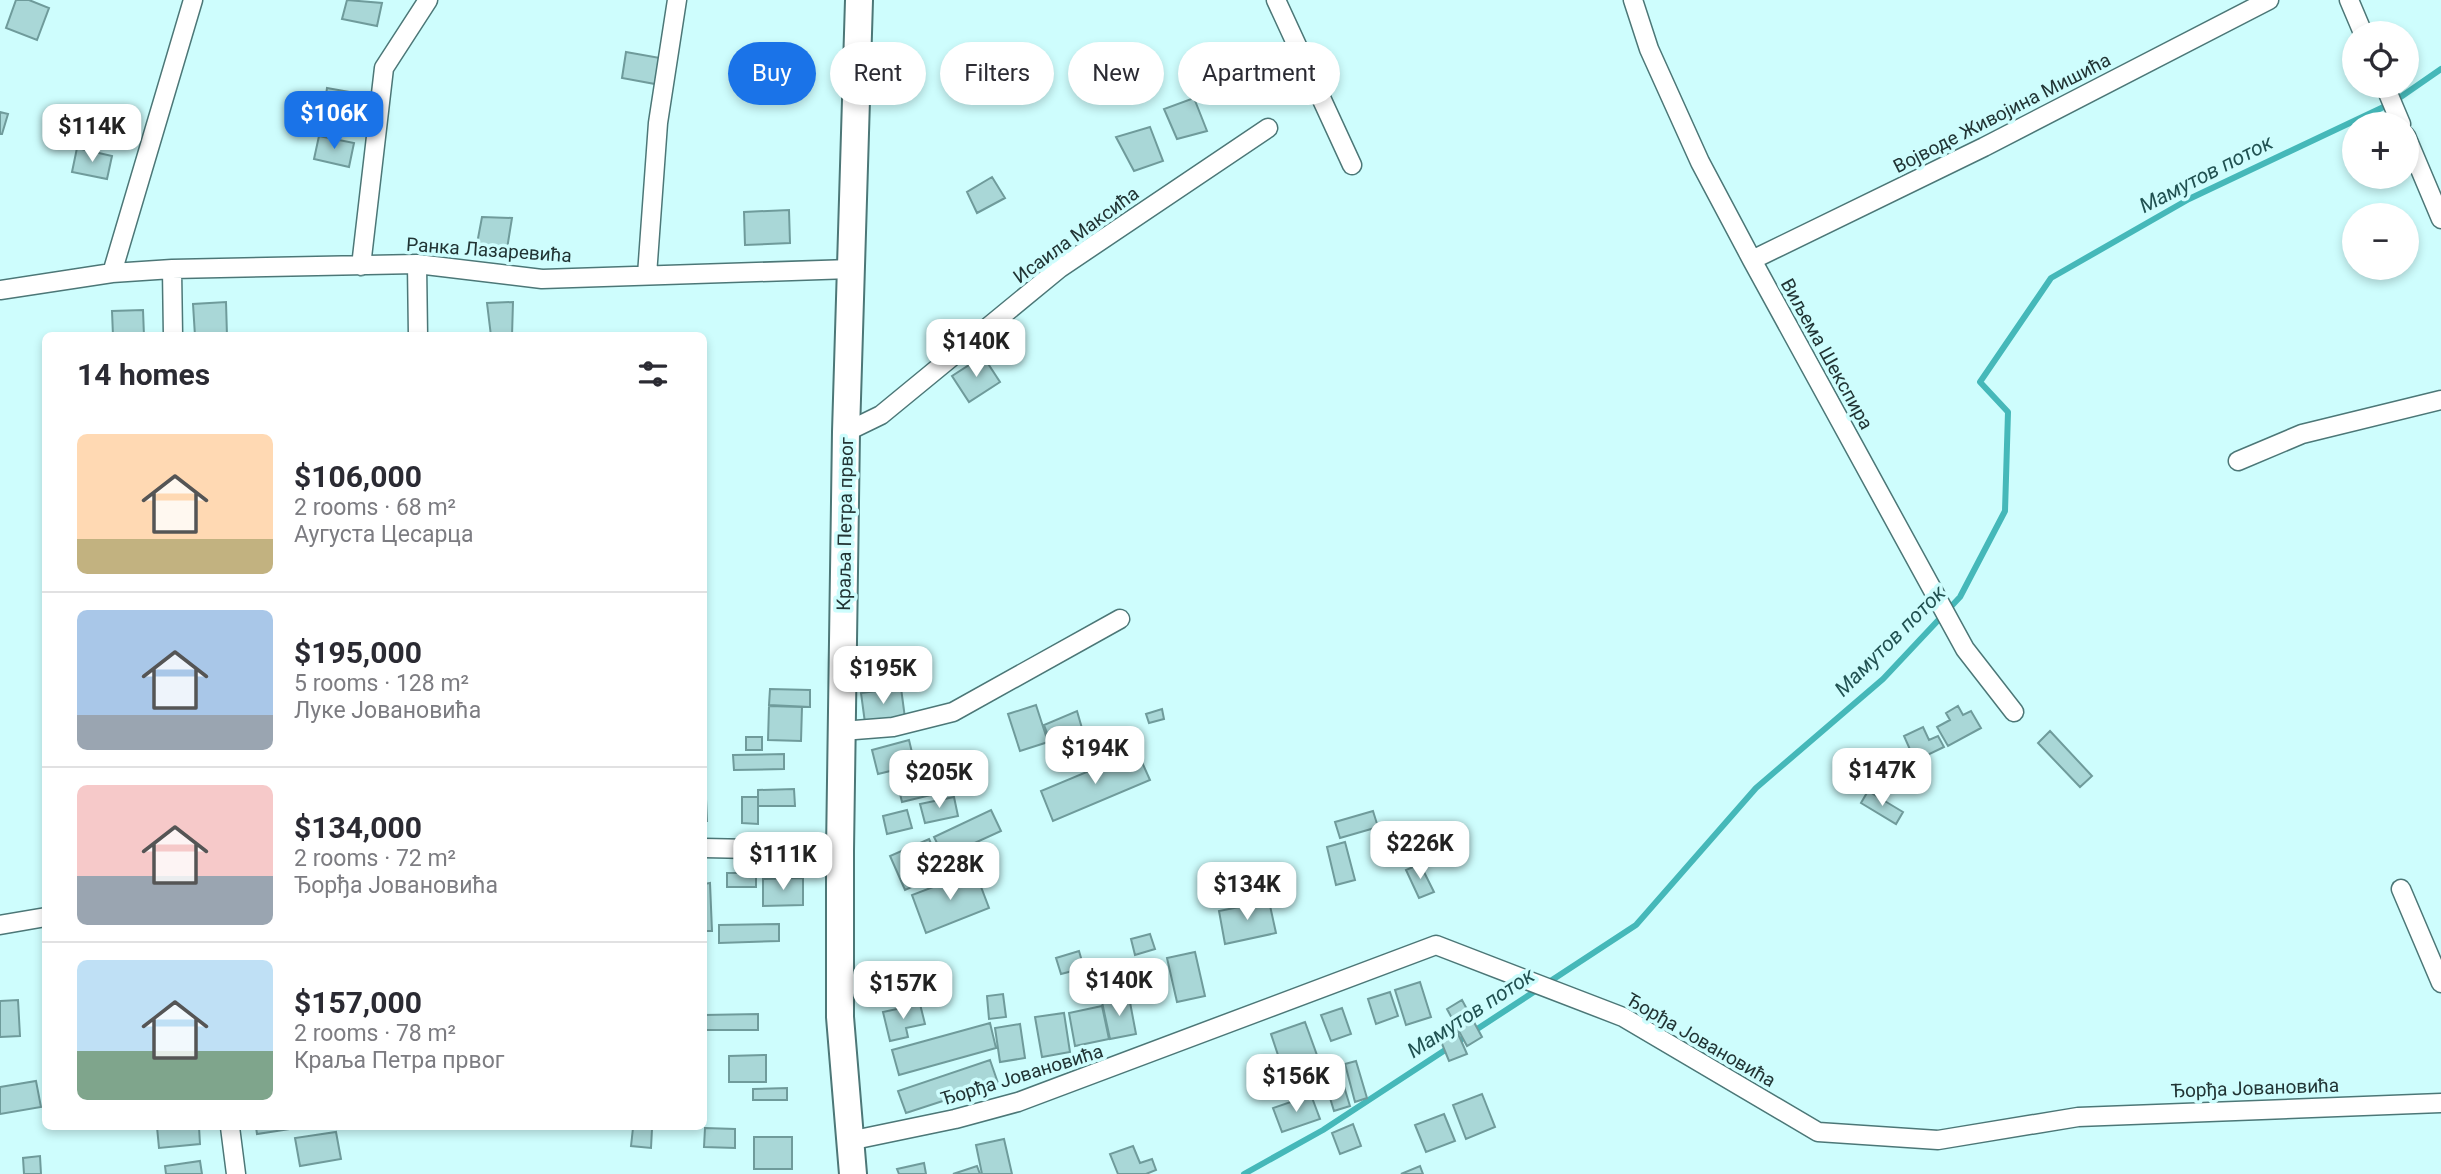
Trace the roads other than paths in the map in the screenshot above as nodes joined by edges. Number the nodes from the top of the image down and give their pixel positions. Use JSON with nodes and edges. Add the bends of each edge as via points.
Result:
{"nodes":[{"id":1,"x":194,"y":0,"type":"edge"},
{"id":2,"x":428,"y":0,"type":"edge"},
{"id":3,"x":677,"y":0,"type":"edge"},
{"id":4,"x":859,"y":0,"type":"edge"},
{"id":5,"x":1276,"y":0,"type":"edge"},
{"id":6,"x":1633,"y":0,"type":"edge"},
{"id":7,"x":2269,"y":0,"type":"edge"},
{"id":8,"x":2348,"y":0,"type":"edge"},
{"id":9,"x":2358,"y":21,"type":"edge"},
{"id":10,"x":1268,"y":128,"type":"dead end"},
{"id":11,"x":1352,"y":165,"type":"dead end"},
{"id":12,"x":2419,"y":167,"type":"edge"},
{"id":13,"x":2441,"y":219,"type":"edge"},
{"id":14,"x":1752,"y":260,"type":"junction"},
{"id":15,"x":417,"y":264,"type":"junction"},
{"id":16,"x":361,"y":266,"type":"junction"},
{"id":17,"x":172,"y":269,"type":"junction"},
{"id":18,"x":851,"y":269,"type":"junction"},
{"id":19,"x":111,"y":273,"type":"junction"},
{"id":20,"x":647,"y":275,"type":"junction"},
{"id":21,"x":0,"y":290,"type":"edge"},
{"id":22,"x":173,"y":332,"type":"edge"},
{"id":23,"x":418,"y":332,"type":"edge"},
{"id":24,"x":2441,"y":400,"type":"edge"},
{"id":25,"x":846,"y":432,"type":"junction"},
{"id":26,"x":2238,"y":461,"type":"dead end"},
{"id":27,"x":1120,"y":620,"type":"dead end"},
{"id":28,"x":2014,"y":712,"type":"dead end"},
{"id":29,"x":842,"y":731,"type":"junction"},
{"id":30,"x":707,"y":848,"type":"edge"},
{"id":31,"x":840,"y":852,"type":"junction"},
{"id":32,"x":2400,"y":889,"type":"dead end"},
{"id":33,"x":42,"y":918,"type":"edge"},
{"id":34,"x":0,"y":925,"type":"edge"},
{"id":35,"x":2441,"y":983,"type":"edge"},
{"id":36,"x":2441,"y":1103,"type":"edge"},
{"id":37,"x":230,"y":1130,"type":"edge"},
{"id":38,"x":849,"y":1141,"type":"junction"},
{"id":39,"x":236,"y":1174,"type":"edge"},
{"id":40,"x":853,"y":1174,"type":"edge"}],
"edges":[{"from":1,"to":19,"type":"street"},
{"from":2,"to":16,"type":"street","via":[[384,68]]},
{"from":3,"to":20,"type":"street","via":[[658,123]]},
{"from":4,"to":18,"type":"street","name":"Краља Петра првог"},
{"from":5,"to":11,"type":"street"},
{"from":6,"to":14,"type":"street","name":"Виљема Шекспира","via":[[1700,162]]},
{"from":7,"to":14,"type":"street","name":"Војводе Живојина Мишића"},
{"from":8,"to":9,"type":"street"},
{"from":10,"to":25,"type":"street","name":"Исаила Максића","via":[[1060,268],[881,415]]},
{"from":12,"to":13,"type":"street"},
{"from":14,"to":28,"type":"street","name":"Виљема Шекспира","via":[[1965,649]]},
{"from":15,"to":16,"type":"street","name":"Ранка Лазаревића"},
{"from":15,"to":20,"type":"street","name":"Ранка Лазаревића","via":[[542,279]]},
{"from":15,"to":23,"type":"street"},
{"from":16,"to":17,"type":"street","name":"Ранка Лазаревића"},
{"from":17,"to":19,"type":"street","name":"Ранка Лазаревића"},
{"from":17,"to":22,"type":"street"},
{"from":18,"to":20,"type":"street","name":"Ранка Лазаревића"},
{"from":18,"to":25,"type":"street","name":"Краља Петра првог"},
{"from":19,"to":21,"type":"street","name":"Ранка Лазаревића"},
{"from":24,"to":26,"type":"street","via":[[2302,434]]},
{"from":25,"to":29,"type":"street","name":"Краља Петра првог"},
{"from":27,"to":29,"type":"street","via":[[953,712],[893,727]]},
{"from":29,"to":31,"type":"street","name":"Краља Петра првог"},
{"from":30,"to":31,"type":"street"},
{"from":31,"to":38,"type":"street","name":"Краља Петра првог","via":[[840,1017]]},
{"from":32,"to":35,"type":"street"},
{"from":33,"to":34,"type":"street"},
{"from":36,"to":38,"type":"street","name":"Ђорђа Јовановића","via":[[2078,1117],[1938,1140],[1818,1132],[1623,1017],[1436,945],[1030,1098]]},
{"from":37,"to":39,"type":"street"},
{"from":38,"to":40,"type":"street","name":"Краља Петра првог"}]}
